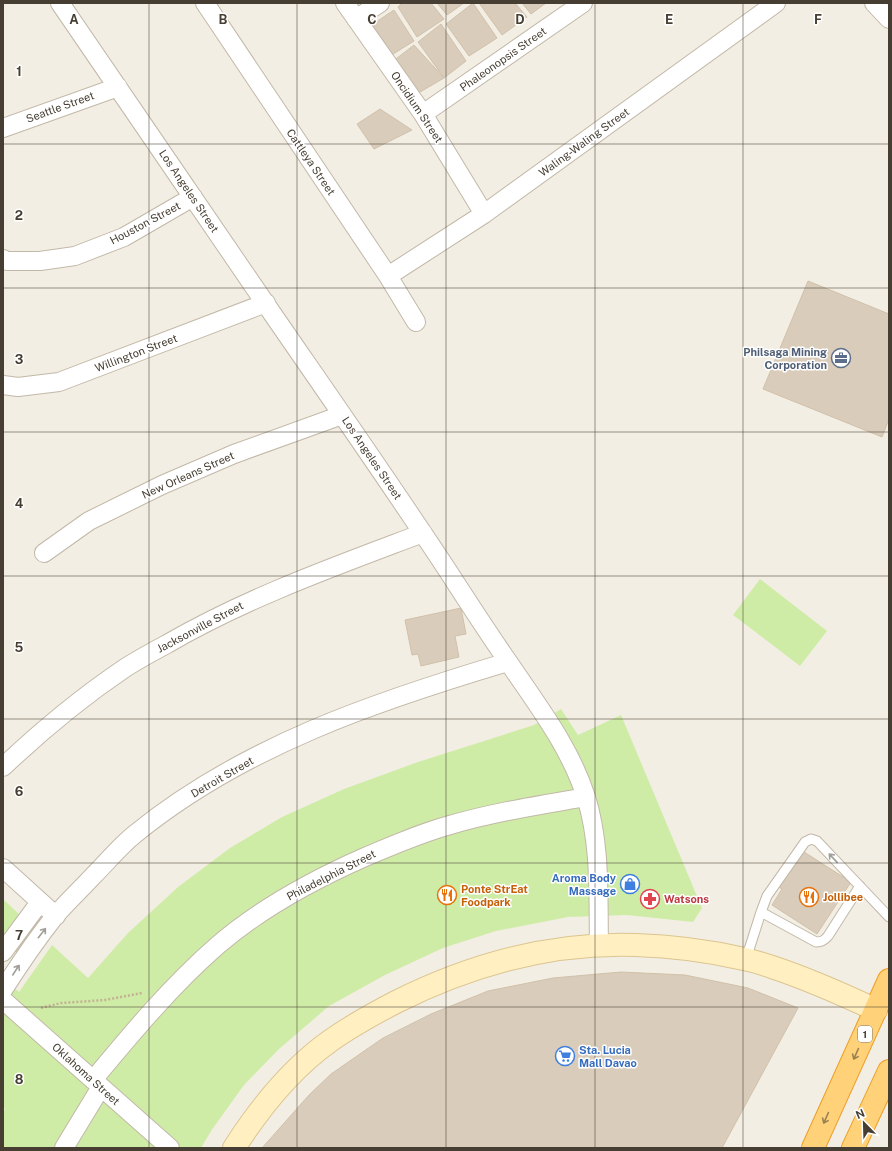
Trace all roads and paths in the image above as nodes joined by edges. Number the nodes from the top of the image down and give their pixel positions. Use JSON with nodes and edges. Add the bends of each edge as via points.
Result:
{"nodes":[{"id":1,"x":60,"y":3,"type":"edge"},
{"id":2,"x":205,"y":3,"type":"edge"},
{"id":3,"x":345,"y":3,"type":"edge"},
{"id":4,"x":380,"y":3,"type":"edge"},
{"id":5,"x":583,"y":3,"type":"edge"},
{"id":6,"x":776,"y":3,"type":"edge"},
{"id":7,"x":874,"y":3,"type":"edge"},
{"id":8,"x":356,"y":19,"type":"junction"},
{"id":9,"x":889,"y":19,"type":"edge"},
{"id":10,"x":118,"y":87,"type":"junction"},
{"id":11,"x":423,"y":114,"type":"junction"},
{"id":12,"x":3,"y":128,"type":"edge"},
{"id":13,"x":193,"y":197,"type":"junction"},
{"id":14,"x":484,"y":214,"type":"junction"},
{"id":15,"x":3,"y":259,"type":"edge"},
{"id":16,"x":388,"y":276,"type":"junction"},
{"id":17,"x":266,"y":303,"type":"junction"},
{"id":18,"x":416,"y":322,"type":"dead end"},
{"id":19,"x":3,"y":385,"type":"edge"},
{"id":20,"x":342,"y":415,"type":"junction"},
{"id":21,"x":423,"y":533,"type":"junction"},
{"id":22,"x":44,"y":553,"type":"dead end"},
{"id":23,"x":508,"y":662,"type":"junction"},
{"id":24,"x":3,"y":767,"type":"edge"},
{"id":25,"x":586,"y":797,"type":"junction"},
{"id":26,"x":3,"y":868,"type":"edge"},
{"id":27,"x":860,"y":886,"type":"junction"},
{"id":28,"x":40,"y":902,"type":"junction"},
{"id":29,"x":761,"y":912,"type":"junction"},
{"id":30,"x":56,"y":916,"type":"junction"},
{"id":31,"x":889,"y":917,"type":"edge"},
{"id":32,"x":599,"y":946,"type":"junction"},
{"id":33,"x":3,"y":952,"type":"edge"},
{"id":34,"x":746,"y":959,"type":"junction"},
{"id":35,"x":889,"y":980,"type":"edge"},
{"id":36,"x":3,"y":990,"type":"edge"},
{"id":37,"x":166,"y":997,"type":"junction"},
{"id":38,"x":3,"y":1000,"type":"edge"},
{"id":39,"x":876,"y":1010,"type":"junction"},
{"id":40,"x":22,"y":1017,"type":"junction"},
{"id":41,"x":889,"y":1071,"type":"edge"},
{"id":42,"x":97,"y":1083,"type":"junction"},
{"id":43,"x":64,"y":1148,"type":"edge"},
{"id":44,"x":170,"y":1148,"type":"edge"},
{"id":45,"x":234,"y":1148,"type":"edge"},
{"id":46,"x":813,"y":1148,"type":"edge"},
{"id":47,"x":853,"y":1148,"type":"edge"}],
"edges":[{"from":1,"to":10,"type":"street","name":"Los Angeles Street"},
{"from":2,"to":16,"type":"street","name":"Cattleya Street"},
{"from":3,"to":8,"type":"street","name":"Oncidium Street"},
{"from":4,"to":8,"type":"street"},
{"from":5,"to":11,"type":"street","name":"Phaleonopsis Street"},
{"from":6,"to":14,"type":"street","name":"Waling-Waling Street"},
{"from":7,"to":9,"type":"street"},
{"from":8,"to":11,"type":"street","name":"Oncidium Street"},
{"from":10,"to":12,"type":"street","name":"Seattle Street"},
{"from":10,"to":13,"type":"street","name":"Los Angeles Street"},
{"from":11,"to":14,"type":"street","name":"Oncidium Street"},
{"from":13,"to":15,"type":"street","name":"Houston Street","via":[[124,237],[75,256],[40,261]]},
{"from":13,"to":17,"type":"street","name":"Los Angeles Street"},
{"from":14,"to":16,"type":"street","name":"Waling-Waling Street"},
{"from":16,"to":18,"type":"street","name":"Cattleya Street"},
{"from":17,"to":19,"type":"street","name":"Willington Street","via":[[59,382],[18,387]]},
{"from":17,"to":20,"type":"street","name":"Los Angeles Street"},
{"from":20,"to":21,"type":"street","name":"Los Angeles Street"},
{"from":20,"to":22,"type":"street","name":"New Orleans Street","via":[[234,454],[162,485],[89,521]]},
{"from":21,"to":23,"type":"street","name":"Los Angeles Street"},
{"from":21,"to":24,"type":"street","name":"Jacksonville Street","via":[[255,599],[194,629],[126,667],[33,739]]},
{"from":23,"to":25,"type":"street","name":"Los Angeles Street","via":[[563,744]]},
{"from":23,"to":30,"type":"street","name":"Detroit Street","via":[[436,683],[310,730],[231,770],[164,812],[134,835]]},
{"from":25,"to":32,"type":"street","name":"Los Angeles Street","via":[[596,841]]},
{"from":25,"to":37,"type":"street","name":"Philadelphia Street","via":[[450,825],[392,845],[342,867],[259,914],[219,944],[186,974]]},
{"from":26,"to":28,"type":"street"},
{"from":27,"to":29,"type":"lane","via":[[828,936],[820,942]]},
{"from":27,"to":29,"type":"lane","one_way":true,"via":[[817,841],[811,839],[805,842],[767,896]]},
{"from":27,"to":31,"type":"lane"},
{"from":28,"to":30,"type":"street"},
{"from":28,"to":33,"type":"street"},
{"from":29,"to":34,"type":"lane"},
{"from":36,"to":30,"type":"street","name":"Detroit Street","one_way":true},
{"from":32,"to":34,"type":"main road","via":[[636,945],[672,948]]},
{"from":32,"to":45,"type":"main road","via":[[511,958],[481,967],[428,987],[366,1018],[329,1041],[293,1074],[262,1108]]},
{"from":34,"to":39,"type":"main road","via":[[814,982]]},
{"from":35,"to":39,"type":"highway","number":"1"},
{"from":37,"to":40,"type":"path","via":[[145,993],[105,1000],[62,1003],[44,1007]]},
{"from":37,"to":42,"type":"street","name":"Philadelphia Street","via":[[141,1023]]},
{"from":38,"to":40,"type":"street","name":"Oklahoma Street"},
{"from":39,"to":46,"type":"highway","number":"1","one_way":true},
{"from":40,"to":42,"type":"street","name":"Oklahoma Street"},
{"from":41,"to":47,"type":"highway"},
{"from":42,"to":43,"type":"street","name":"Philadelphia Street"},
{"from":42,"to":44,"type":"street","name":"Oklahoma Street"}]}
